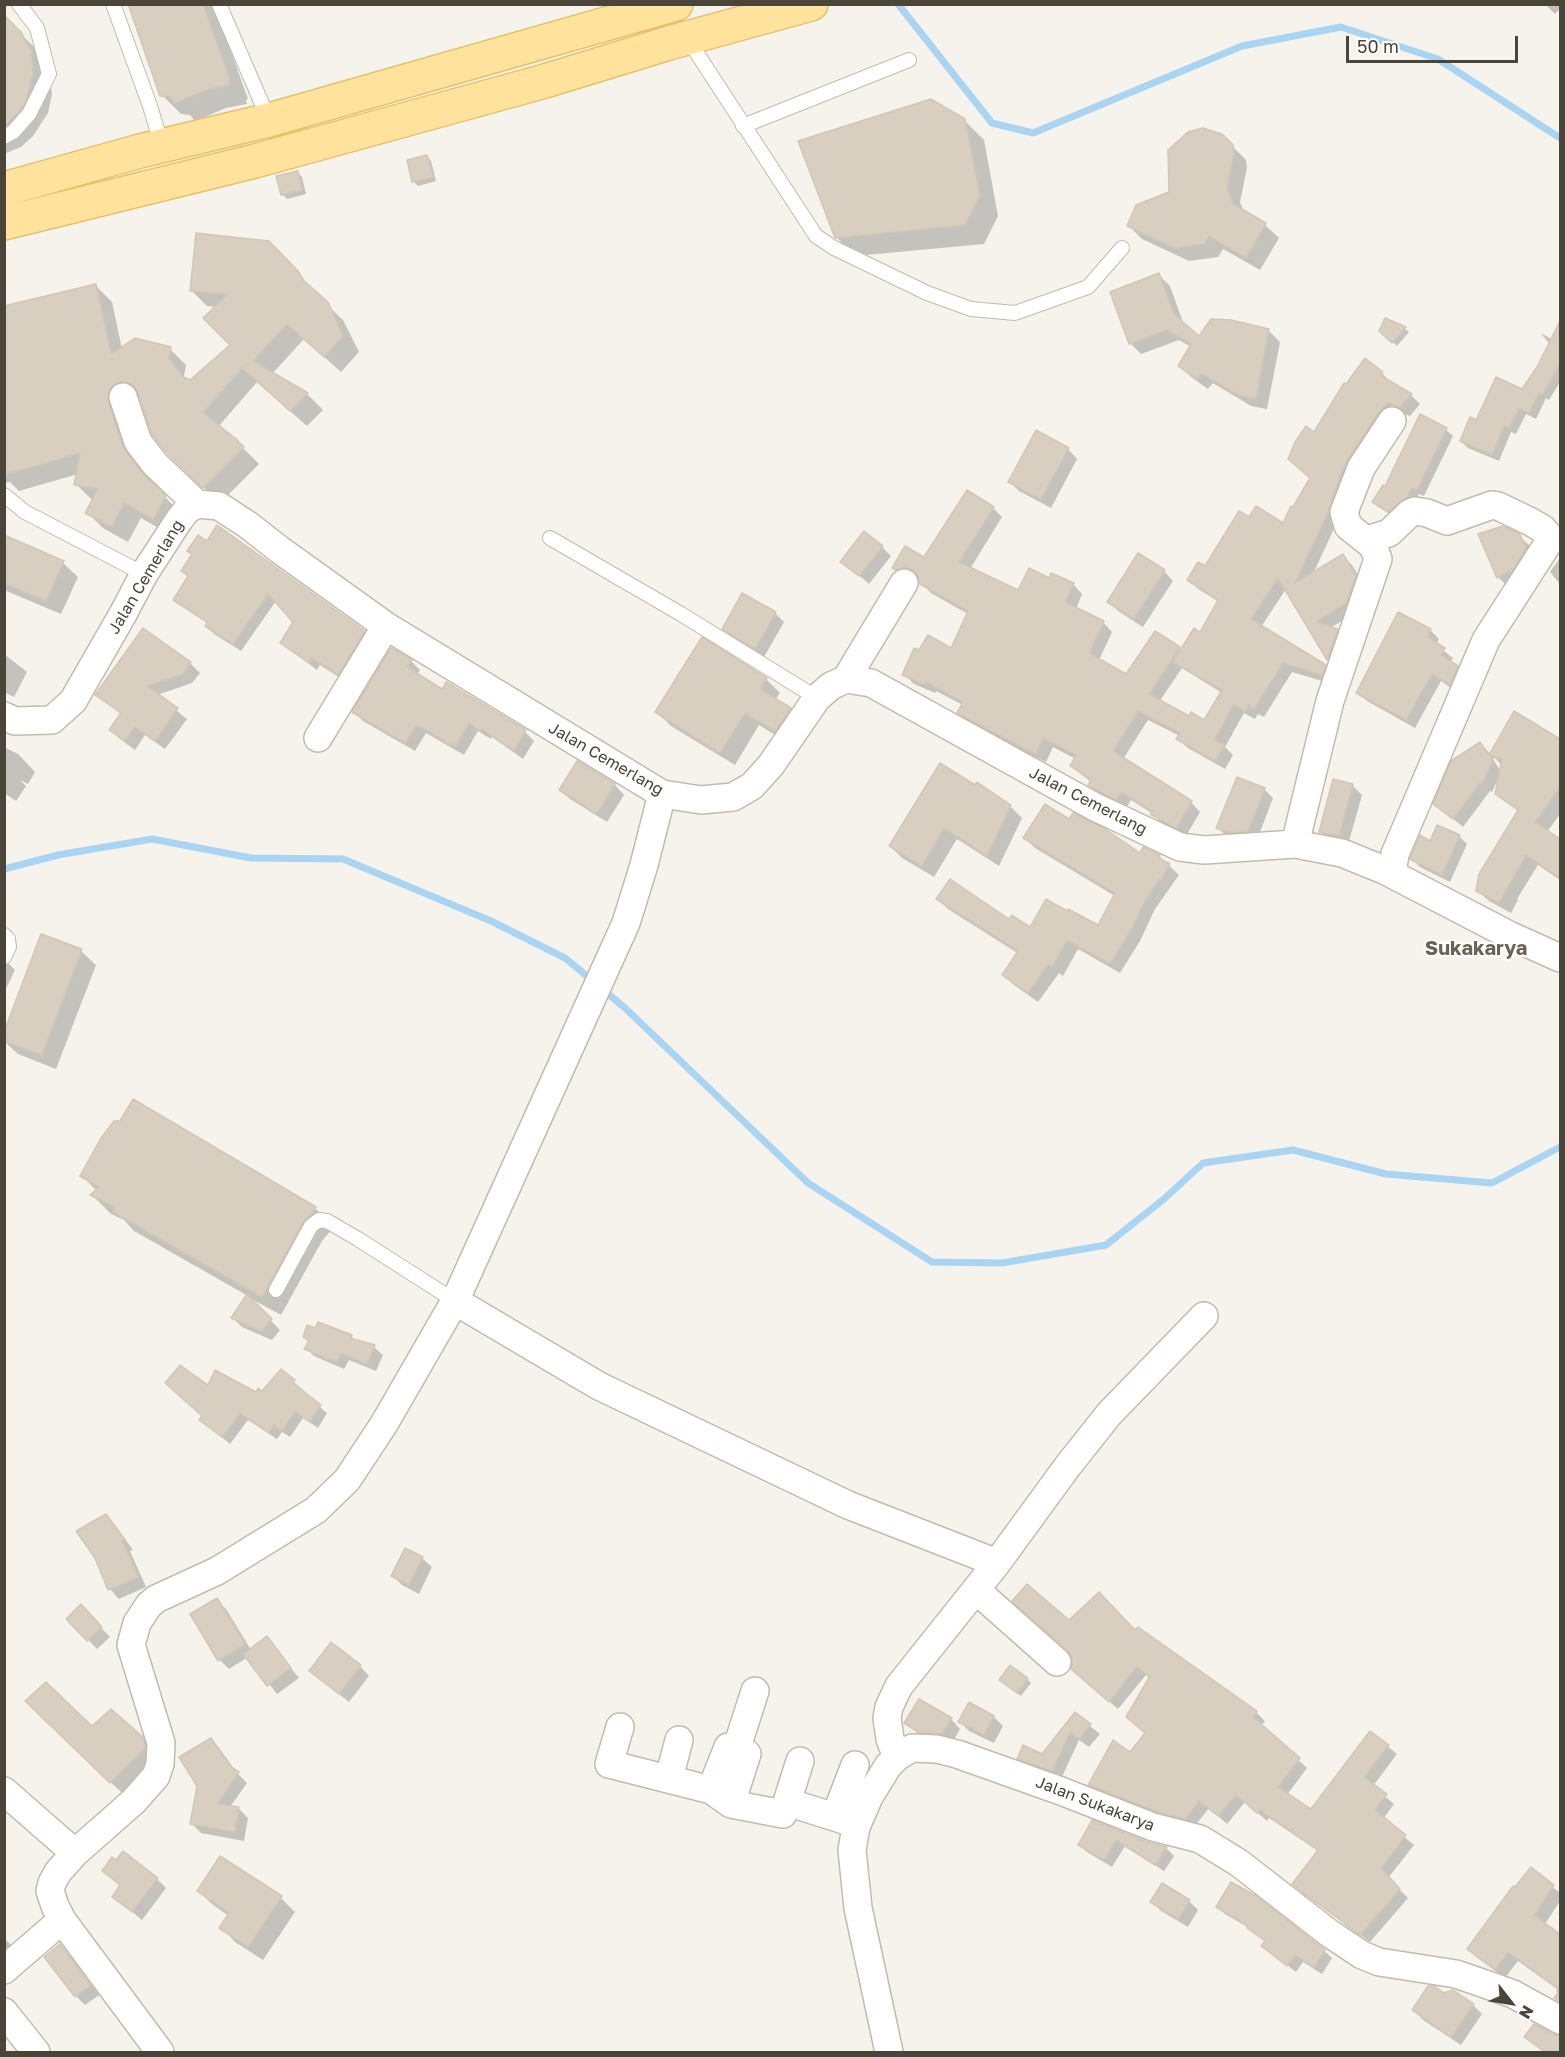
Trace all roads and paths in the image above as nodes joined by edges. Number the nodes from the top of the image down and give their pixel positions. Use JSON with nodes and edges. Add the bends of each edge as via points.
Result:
{"nodes":[{"id":1,"x":19,"y":4,"type":"edge"},
{"id":2,"x":113,"y":4,"type":"edge"},
{"id":3,"x":219,"y":4,"type":"edge"},
{"id":4,"x":676,"y":4,"type":"edge"},
{"id":5,"x":811,"y":4,"type":"edge"},
{"id":6,"x":687,"y":38,"type":"junction"},
{"id":7,"x":909,"y":60,"type":"dead end"},
{"id":8,"x":269,"y":120,"type":"junction"},
{"id":9,"x":743,"y":126,"type":"junction"},
{"id":10,"x":4,"y":137,"type":"edge"},
{"id":11,"x":162,"y":146,"type":"junction"},
{"id":12,"x":4,"y":189,"type":"edge"},
{"id":13,"x":4,"y":223,"type":"edge"},
{"id":14,"x":1122,"y":248,"type":"dead end"},
{"id":15,"x":123,"y":397,"type":"dead end"},
{"id":16,"x":1392,"y":421,"type":"dead end"},
{"id":17,"x":4,"y":495,"type":"edge"},
{"id":18,"x":197,"y":504,"type":"junction"},
{"id":19,"x":550,"y":538,"type":"dead end"},
{"id":20,"x":1367,"y":540,"type":"junction"},
{"id":21,"x":144,"y":574,"type":"junction"},
{"id":22,"x":904,"y":583,"type":"dead end"},
{"id":23,"x":386,"y":626,"type":"junction"},
{"id":24,"x":846,"y":679,"type":"junction"},
{"id":25,"x":817,"y":698,"type":"junction"},
{"id":26,"x":4,"y":716,"type":"edge"},
{"id":27,"x":318,"y":738,"type":"dead end"},
{"id":28,"x":662,"y":794,"type":"junction"},
{"id":29,"x":1295,"y":844,"type":"junction"},
{"id":30,"x":1392,"y":874,"type":"junction"},
{"id":31,"x":4,"y":935,"type":"edge"},
{"id":32,"x":4,"y":957,"type":"edge"},
{"id":33,"x":1560,"y":958,"type":"edge"},
{"id":34,"x":276,"y":1290,"type":"dead end"},
{"id":35,"x":455,"y":1301,"type":"junction"},
{"id":36,"x":1204,"y":1316,"type":"dead end"},
{"id":37,"x":998,"y":1563,"type":"junction"},
{"id":38,"x":976,"y":1590,"type":"junction"},
{"id":39,"x":1057,"y":1662,"type":"dead end"},
{"id":40,"x":755,"y":1691,"type":"dead end"},
{"id":41,"x":620,"y":1727,"type":"dead end"},
{"id":42,"x":679,"y":1740,"type":"dead end"},
{"id":43,"x":897,"y":1757,"type":"junction"},
{"id":44,"x":800,"y":1761,"type":"dead end"},
{"id":45,"x":855,"y":1765,"type":"dead end"},
{"id":46,"x":669,"y":1778,"type":"junction"},
{"id":47,"x":4,"y":1791,"type":"edge"},
{"id":48,"x":721,"y":1797,"type":"junction"},
{"id":49,"x":787,"y":1802,"type":"junction"},
{"id":50,"x":847,"y":1821,"type":"junction"},
{"id":51,"x":75,"y":1853,"type":"junction"},
{"id":52,"x":62,"y":1920,"type":"junction"},
{"id":53,"x":4,"y":1970,"type":"edge"},
{"id":54,"x":4,"y":2012,"type":"edge"},
{"id":55,"x":1560,"y":2020,"type":"edge"},
{"id":56,"x":36,"y":2052,"type":"edge"},
{"id":57,"x":160,"y":2052,"type":"edge"},
{"id":58,"x":889,"y":2052,"type":"edge"}],
"edges":[{"from":1,"to":10,"type":"lane","via":[[37,28],[49,74],[29,114]]},
{"from":2,"to":11,"type":"lane"},
{"from":3,"to":8,"type":"lane"},
{"from":4,"to":8,"type":"main road"},
{"from":5,"to":6,"type":"main road"},
{"from":6,"to":9,"type":"lane"},
{"from":6,"to":13,"type":"main road","via":[[266,158]]},
{"from":7,"to":9,"type":"lane"},
{"from":8,"to":11,"type":"main road"},
{"from":9,"to":14,"type":"lane","via":[[816,236],[927,293],[971,309],[1016,313],[1088,287]]},
{"from":11,"to":12,"type":"main road"},
{"from":15,"to":18,"type":"street","via":[[141,448]]},
{"from":16,"to":20,"type":"street","via":[[1361,468],[1344,512],[1348,526]]},
{"from":17,"to":21,"type":"lane","via":[[25,512]]},
{"from":18,"to":21,"type":"street","name":"Jalan Cemerlang","via":[[178,520]]},
{"from":18,"to":23,"type":"street","name":"Jalan Cemerlang","via":[[219,506]]},
{"from":19,"to":25,"type":"lane"},
{"from":20,"to":29,"type":"street","via":[[1378,559],[1330,701]]},
{"from":20,"to":30,"type":"street","via":[[1389,533],[1415,511],[1448,521],[1492,505],[1531,522],[1549,536],[1486,640],[1395,854]]},
{"from":21,"to":26,"type":"street","name":"Jalan Cemerlang","via":[[73,701],[52,720],[15,721]]},
{"from":22,"to":24,"type":"street"},
{"from":23,"to":27,"type":"street"},
{"from":23,"to":28,"type":"street","name":"Jalan Cemerlang"},
{"from":24,"to":25,"type":"street","name":"Jalan Cemerlang"},
{"from":24,"to":29,"type":"street","name":"Jalan Cemerlang","via":[[871,683],[1095,807],[1180,847],[1204,850]]},
{"from":25,"to":28,"type":"street","name":"Jalan Cemerlang","via":[[752,786],[733,797],[701,800]]},
{"from":28,"to":35,"type":"street","via":[[626,923]]},
{"from":29,"to":30,"type":"street","name":"Jalan Cemerlang","via":[[1341,853]]},
{"from":30,"to":33,"type":"street","name":"Jalan Cemerlang"},
{"from":31,"to":32,"type":"lane","via":[[9,947]]},
{"from":34,"to":35,"type":"lane","via":[[311,1226],[319,1220],[358,1239]]},
{"from":35,"to":37,"type":"street","via":[[600,1386],[848,1505]]},
{"from":35,"to":51,"type":"street","via":[[384,1424],[332,1496],[217,1571],[156,1599],[143,1613],[131,1644],[161,1743],[158,1770],[134,1802]]},
{"from":36,"to":37,"type":"street","via":[[1109,1414]]},
{"from":37,"to":38,"type":"street"},
{"from":38,"to":39,"type":"street"},
{"from":38,"to":43,"type":"street","via":[[893,1695],[888,1729]]},
{"from":40,"to":48,"type":"street","via":[[736,1750],[747,1754]]},
{"from":41,"to":46,"type":"street","via":[[609,1764]]},
{"from":42,"to":46,"type":"street"},
{"from":43,"to":50,"type":"street"},
{"from":43,"to":55,"type":"street","name":"Jalan Sukakarya","via":[[912,1748],[957,1754],[1153,1827],[1200,1839],[1239,1863],[1362,1955],[1379,1962],[1456,1974],[1513,1994]]},
{"from":44,"to":49,"type":"street"},
{"from":45,"to":50,"type":"street"},
{"from":46,"to":48,"type":"street"},
{"from":47,"to":51,"type":"street"},
{"from":48,"to":49,"type":"street","via":[[783,1814]]},
{"from":49,"to":50,"type":"street"},
{"from":50,"to":58,"type":"street","via":[[854,1878]]},
{"from":51,"to":52,"type":"street","via":[[52,1883],[52,1897]]},
{"from":52,"to":53,"type":"street"},
{"from":52,"to":57,"type":"street"},
{"from":54,"to":56,"type":"street"}]}
